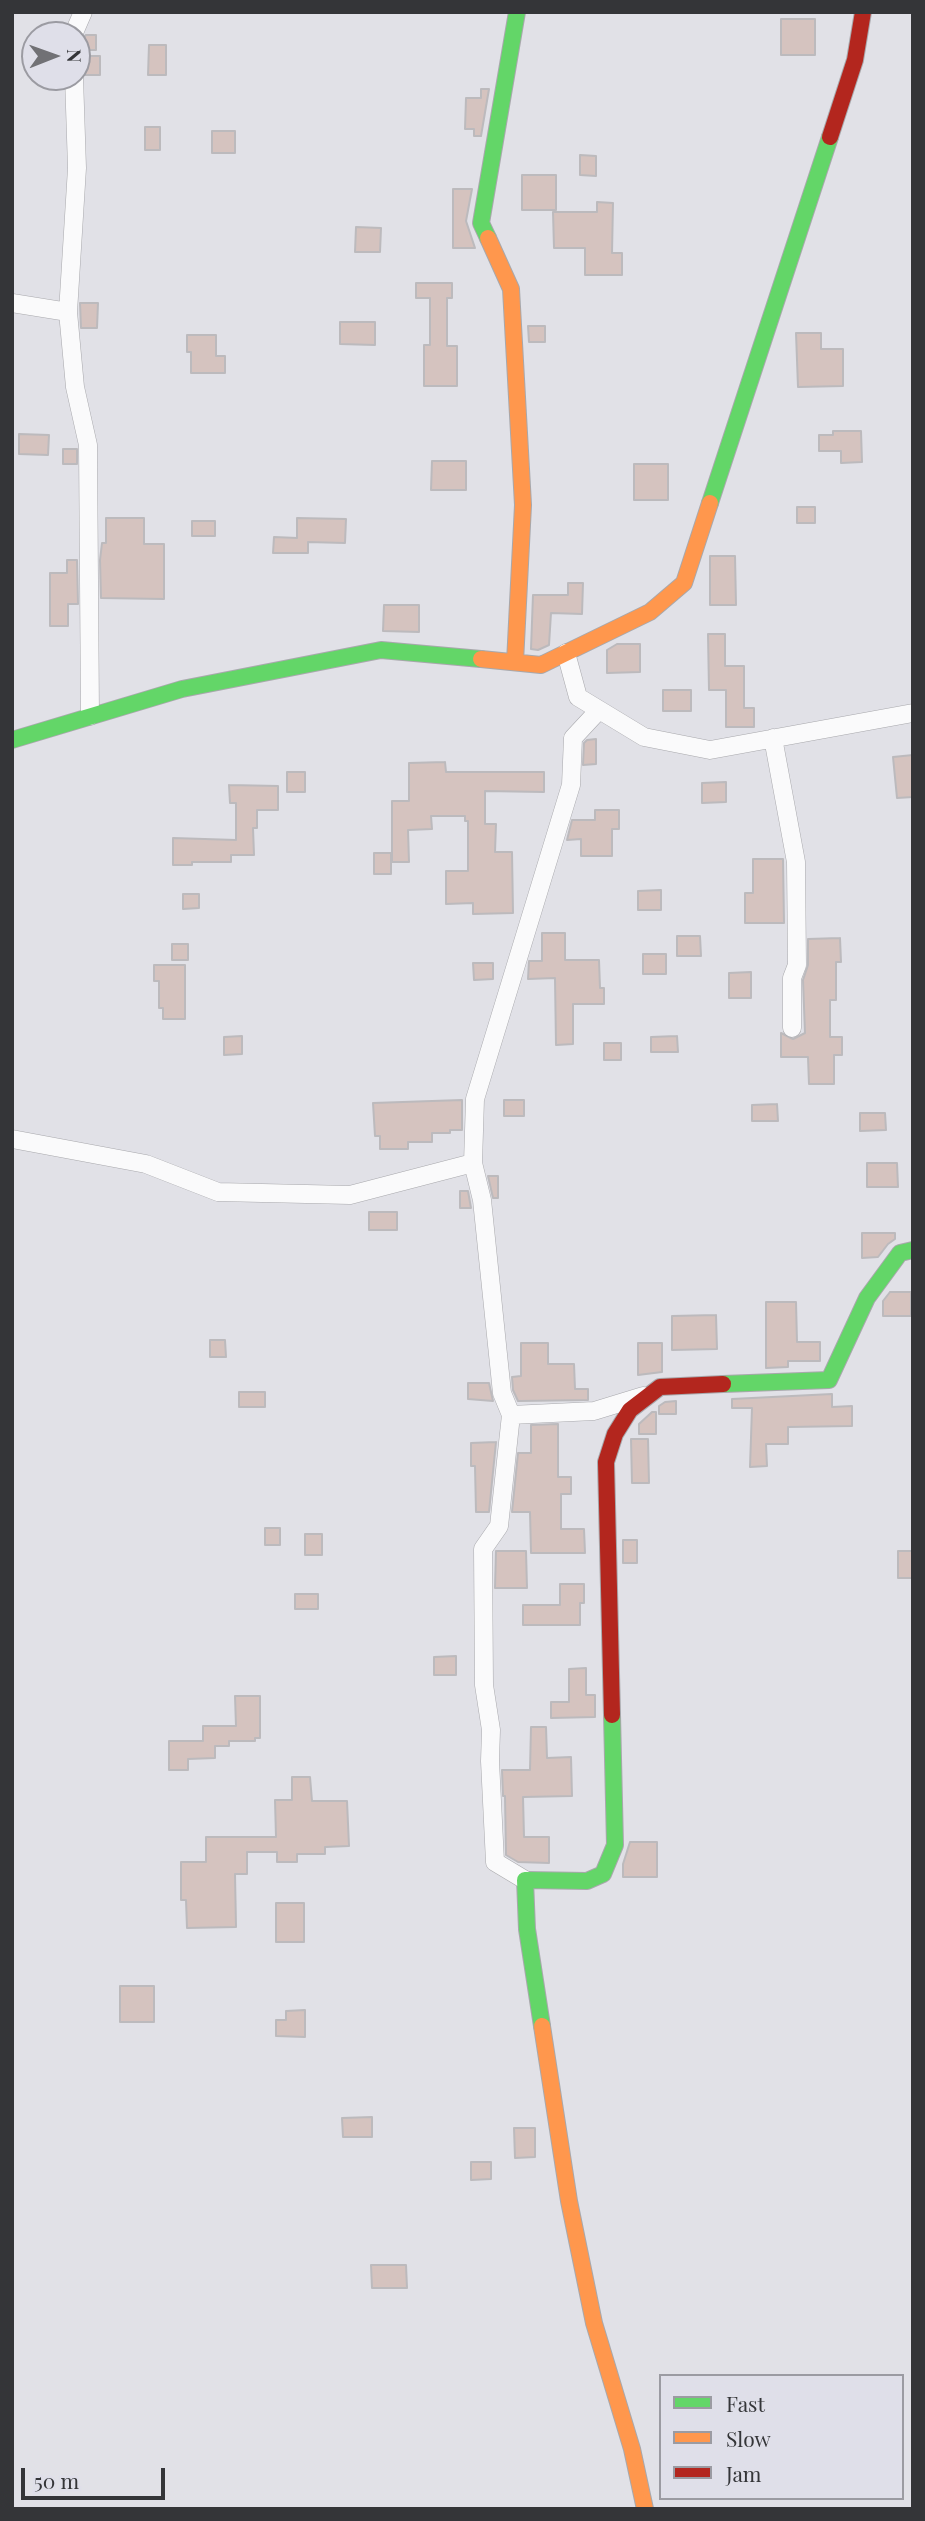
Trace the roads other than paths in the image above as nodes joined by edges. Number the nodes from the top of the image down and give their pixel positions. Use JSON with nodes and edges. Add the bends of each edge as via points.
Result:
{"nodes":[{"id":1,"x":517,"y":12,"type":"edge"},
{"id":2,"x":863,"y":12,"type":"edge"},
{"id":3,"x":74,"y":91,"type":"edge"},
{"id":4,"x":12,"y":303,"type":"edge"},
{"id":5,"x":68,"y":312,"type":"junction"},
{"id":6,"x":566,"y":653,"type":"junction"},
{"id":7,"x":515,"y":662,"type":"junction"},
{"id":8,"x":600,"y":710,"type":"junction"},
{"id":9,"x":913,"y":713,"type":"edge"},
{"id":10,"x":90,"y":716,"type":"junction"},
{"id":11,"x":773,"y":738,"type":"junction"},
{"id":12,"x":12,"y":740,"type":"edge"},
{"id":13,"x":792,"y":1028,"type":"dead end"},
{"id":14,"x":12,"y":1139,"type":"edge"},
{"id":15,"x":473,"y":1163,"type":"junction"},
{"id":16,"x":913,"y":1250,"type":"edge"},
{"id":17,"x":650,"y":1393,"type":"junction"},
{"id":18,"x":511,"y":1415,"type":"junction"},
{"id":19,"x":525,"y":1880,"type":"junction"},
{"id":20,"x":645,"y":2509,"type":"edge"}],
"edges":[{"from":1,"to":7,"type":"street","via":[[481,223],[511,289],[523,505]]},
{"from":2,"to":6,"type":"street","via":[[855,60],[684,583],[650,612]]},
{"from":3,"to":5,"type":"street","via":[[77,168]]},
{"from":4,"to":5,"type":"street"},
{"from":5,"to":10,"type":"street","via":[[75,387],[88,445]]},
{"from":6,"to":7,"type":"street","via":[[541,665]]},
{"from":6,"to":8,"type":"street","via":[[578,697]]},
{"from":7,"to":10,"type":"street","via":[[381,650],[182,689]]},
{"from":8,"to":11,"type":"street","via":[[644,737],[710,750]]},
{"from":8,"to":15,"type":"street","via":[[573,738],[571,785],[475,1099]]},
{"from":9,"to":11,"type":"street"},
{"from":10,"to":12,"type":"street"},
{"from":11,"to":13,"type":"street","via":[[796,862]]},
{"from":14,"to":15,"type":"street","via":[[146,1164],[219,1192],[349,1195]]},
{"from":15,"to":18,"type":"street","via":[[482,1200],[502,1393]]},
{"from":16,"to":17,"type":"street","via":[[900,1253],[867,1298],[829,1380],[660,1387]]},
{"from":17,"to":18,"type":"street","via":[[594,1412]]},
{"from":17,"to":19,"type":"street","via":[[630,1410],[615,1434],[606,1462],[615,1845],[603,1874],[587,1881]]},
{"from":18,"to":19,"type":"street","via":[[499,1526],[483,1549],[484,1685],[491,1730],[495,1863]]},
{"from":19,"to":20,"type":"street","via":[[527,1929],[569,2201],[594,2323]]}]}
